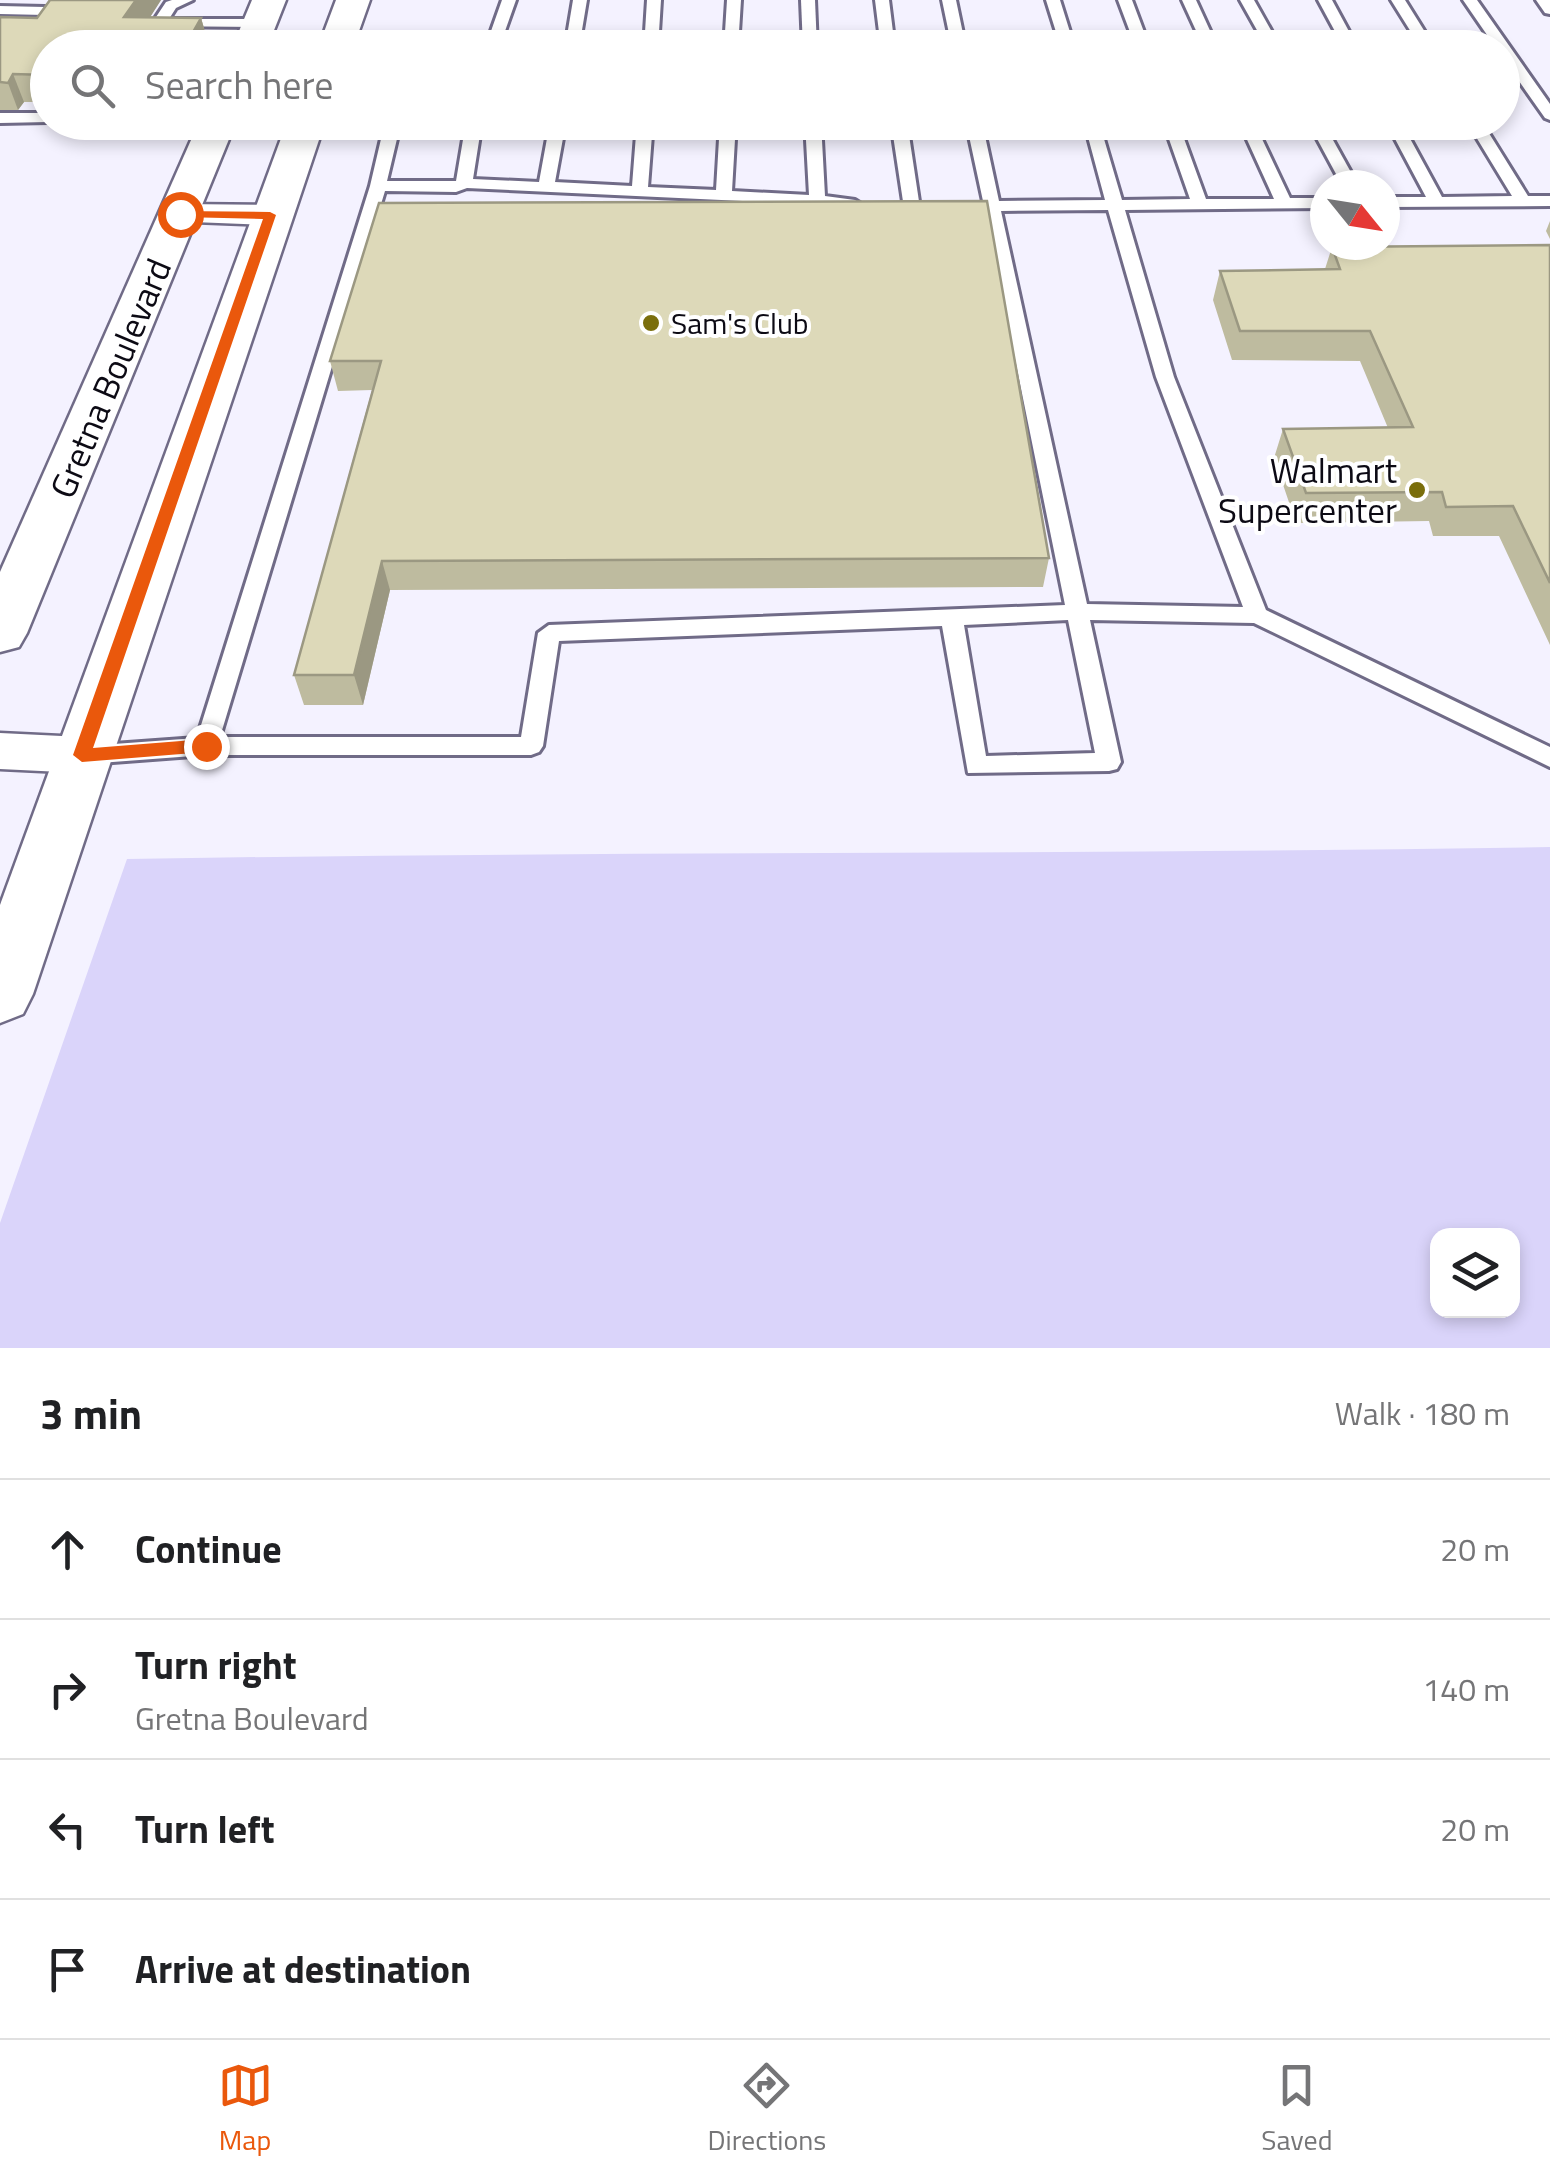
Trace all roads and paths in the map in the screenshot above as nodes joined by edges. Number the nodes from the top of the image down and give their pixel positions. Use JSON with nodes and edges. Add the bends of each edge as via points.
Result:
{"nodes":[{"id":1,"x":186,"y":0,"type":"edge"},
{"id":2,"x":353,"y":0,"type":"edge"},
{"id":3,"x":509,"y":0,"type":"edge"},
{"id":4,"x":580,"y":0,"type":"edge"},
{"id":5,"x":654,"y":0,"type":"edge"},
{"id":6,"x":734,"y":0,"type":"edge"},
{"id":7,"x":808,"y":0,"type":"edge"},
{"id":8,"x":882,"y":0,"type":"edge"},
{"id":9,"x":949,"y":0,"type":"edge"},
{"id":10,"x":1053,"y":0,"type":"edge"},
{"id":11,"x":1125,"y":0,"type":"edge"},
{"id":12,"x":1189,"y":0,"type":"edge"},
{"id":13,"x":1247,"y":0,"type":"edge"},
{"id":14,"x":1325,"y":0,"type":"edge"},
{"id":15,"x":1398,"y":0,"type":"edge"},
{"id":16,"x":1470,"y":0,"type":"edge"},
{"id":17,"x":1542,"y":0,"type":"edge"},
{"id":18,"x":0,"y":10,"type":"edge"},
{"id":19,"x":1550,"y":10,"type":"edge"},
{"id":20,"x":44,"y":11,"type":"edge"},
{"id":21,"x":259,"y":24,"type":"edge"},
{"id":22,"x":342,"y":30,"type":"edge"},
{"id":23,"x":498,"y":30,"type":"edge"},
{"id":24,"x":575,"y":30,"type":"edge"},
{"id":25,"x":652,"y":30,"type":"edge"},
{"id":26,"x":732,"y":30,"type":"edge"},
{"id":27,"x":809,"y":30,"type":"edge"},
{"id":28,"x":886,"y":30,"type":"edge"},
{"id":29,"x":955,"y":30,"type":"edge"},
{"id":30,"x":1062,"y":30,"type":"edge"},
{"id":31,"x":1136,"y":30,"type":"edge"},
{"id":32,"x":1203,"y":30,"type":"edge"},
{"id":33,"x":1264,"y":30,"type":"edge"},
{"id":34,"x":1341,"y":30,"type":"edge"},
{"id":35,"x":1417,"y":30,"type":"edge"},
{"id":36,"x":1491,"y":30,"type":"edge"},
{"id":37,"x":1520,"y":72,"type":"edge"},
{"id":38,"x":1550,"y":115,"type":"edge"},
{"id":39,"x":0,"y":118,"type":"edge"},
{"id":40,"x":30,"y":118,"type":"edge"},
{"id":41,"x":211,"y":140,"type":"edge"},
{"id":42,"x":299,"y":140,"type":"edge"},
{"id":43,"x":389,"y":140,"type":"edge"},
{"id":44,"x":471,"y":140,"type":"edge"},
{"id":45,"x":555,"y":140,"type":"edge"},
{"id":46,"x":644,"y":140,"type":"edge"},
{"id":47,"x":727,"y":140,"type":"edge"},
{"id":48,"x":815,"y":140,"type":"edge"},
{"id":49,"x":902,"y":140,"type":"edge"},
{"id":50,"x":978,"y":140,"type":"edge"},
{"id":51,"x":1097,"y":140,"type":"edge"},
{"id":52,"x":1177,"y":140,"type":"edge"},
{"id":53,"x":1254,"y":140,"type":"edge"},
{"id":54,"x":1325,"y":140,"type":"edge"},
{"id":55,"x":1403,"y":140,"type":"edge"},
{"id":56,"x":1485,"y":140,"type":"edge"},
{"id":57,"x":1342,"y":170,"type":"edge"},
{"id":58,"x":464,"y":183,"type":"junction"},
{"id":59,"x":378,"y":186,"type":"junction"},
{"id":60,"x":546,"y":187,"type":"junction"},
{"id":61,"x":640,"y":191,"type":"junction"},
{"id":62,"x":724,"y":195,"type":"junction"},
{"id":63,"x":817,"y":200,"type":"junction"},
{"id":64,"x":1550,"y":200,"type":"edge"},
{"id":65,"x":1522,"y":201,"type":"junction"},
{"id":66,"x":1400,"y":202,"type":"edge"},
{"id":67,"x":1437,"y":202,"type":"junction"},
{"id":68,"x":1284,"y":203,"type":"junction"},
{"id":69,"x":1310,"y":203,"type":"edge"},
{"id":70,"x":1200,"y":204,"type":"junction"},
{"id":71,"x":1117,"y":205,"type":"junction"},
{"id":72,"x":867,"y":206,"type":"edge"},
{"id":73,"x":992,"y":206,"type":"junction"},
{"id":74,"x":960,"y":207,"type":"edge"},
{"id":75,"x":912,"y":208,"type":"edge"},
{"id":76,"x":180,"y":214,"type":"junction"},
{"id":77,"x":270,"y":215,"type":"junction"},
{"id":78,"x":1077,"y":612,"type":"junction"},
{"id":79,"x":1257,"y":615,"type":"junction"},
{"id":80,"x":952,"y":618,"type":"junction"},
{"id":81,"x":0,"y":632,"type":"edge"},
{"id":82,"x":206,"y":746,"type":"junction"},
{"id":83,"x":0,"y":752,"type":"edge"},
{"id":84,"x":82,"y":755,"type":"junction"},
{"id":85,"x":1550,"y":758,"type":"edge"},
{"id":86,"x":0,"y":994,"type":"edge"}],
"edges":[{"from":1,"to":21,"type":"lane","via":[[171,6],[159,24]]},
{"from":2,"to":22,"type":"street"},
{"from":3,"to":23,"type":"lane"},
{"from":4,"to":24,"type":"lane"},
{"from":5,"to":25,"type":"lane"},
{"from":6,"to":26,"type":"lane"},
{"from":7,"to":27,"type":"lane"},
{"from":8,"to":28,"type":"lane"},
{"from":9,"to":29,"type":"lane"},
{"from":10,"to":30,"type":"lane"},
{"from":11,"to":31,"type":"lane"},
{"from":12,"to":32,"type":"lane"},
{"from":13,"to":33,"type":"lane"},
{"from":14,"to":34,"type":"lane"},
{"from":15,"to":35,"type":"lane"},
{"from":16,"to":36,"type":"lane"},
{"from":17,"to":19,"type":"lane"},
{"from":18,"to":20,"type":"lane"},
{"from":37,"to":38,"type":"lane"},
{"from":39,"to":40,"type":"lane"},
{"from":41,"to":76,"type":"street","name":"Gretna Boulevard"},
{"from":42,"to":77,"type":"street"},
{"from":43,"to":59,"type":"lane"},
{"from":44,"to":58,"type":"lane"},
{"from":45,"to":60,"type":"lane"},
{"from":46,"to":61,"type":"lane"},
{"from":47,"to":62,"type":"lane"},
{"from":48,"to":63,"type":"lane"},
{"from":49,"to":75,"type":"lane"},
{"from":50,"to":73,"type":"lane"},
{"from":51,"to":71,"type":"lane"},
{"from":52,"to":70,"type":"lane"},
{"from":53,"to":68,"type":"lane"},
{"from":54,"to":57,"type":"lane"},
{"from":55,"to":67,"type":"lane"},
{"from":56,"to":65,"type":"lane"},
{"from":58,"to":59,"type":"lane"},
{"from":58,"to":60,"type":"lane"},
{"from":59,"to":82,"type":"lane"},
{"from":60,"to":61,"type":"lane"},
{"from":61,"to":62,"type":"lane"},
{"from":62,"to":63,"type":"lane"},
{"from":63,"to":72,"type":"lane"},
{"from":64,"to":65,"type":"lane"},
{"from":65,"to":67,"type":"lane"},
{"from":66,"to":67,"type":"lane"},
{"from":68,"to":69,"type":"lane"},
{"from":68,"to":70,"type":"lane"},
{"from":70,"to":71,"type":"lane"},
{"from":71,"to":73,"type":"lane"},
{"from":71,"to":79,"type":"lane","via":[[1165,377]]},
{"from":73,"to":74,"type":"lane"},
{"from":73,"to":78,"type":"lane"},
{"from":76,"to":77,"type":"street"},
{"from":76,"to":81,"type":"street","name":"Gretna Boulevard"},
{"from":77,"to":84,"type":"street"},
{"from":78,"to":79,"type":"lane"},
{"from":78,"to":80,"type":"lane"},
{"from":78,"to":80,"type":"lane","via":[[1109,762],[976,766]]},
{"from":79,"to":85,"type":"lane"},
{"from":80,"to":82,"type":"lane","via":[[549,633],[531,746]]},
{"from":82,"to":84,"type":"lane"},
{"from":83,"to":84,"type":"street"},
{"from":84,"to":86,"type":"street"}]}
